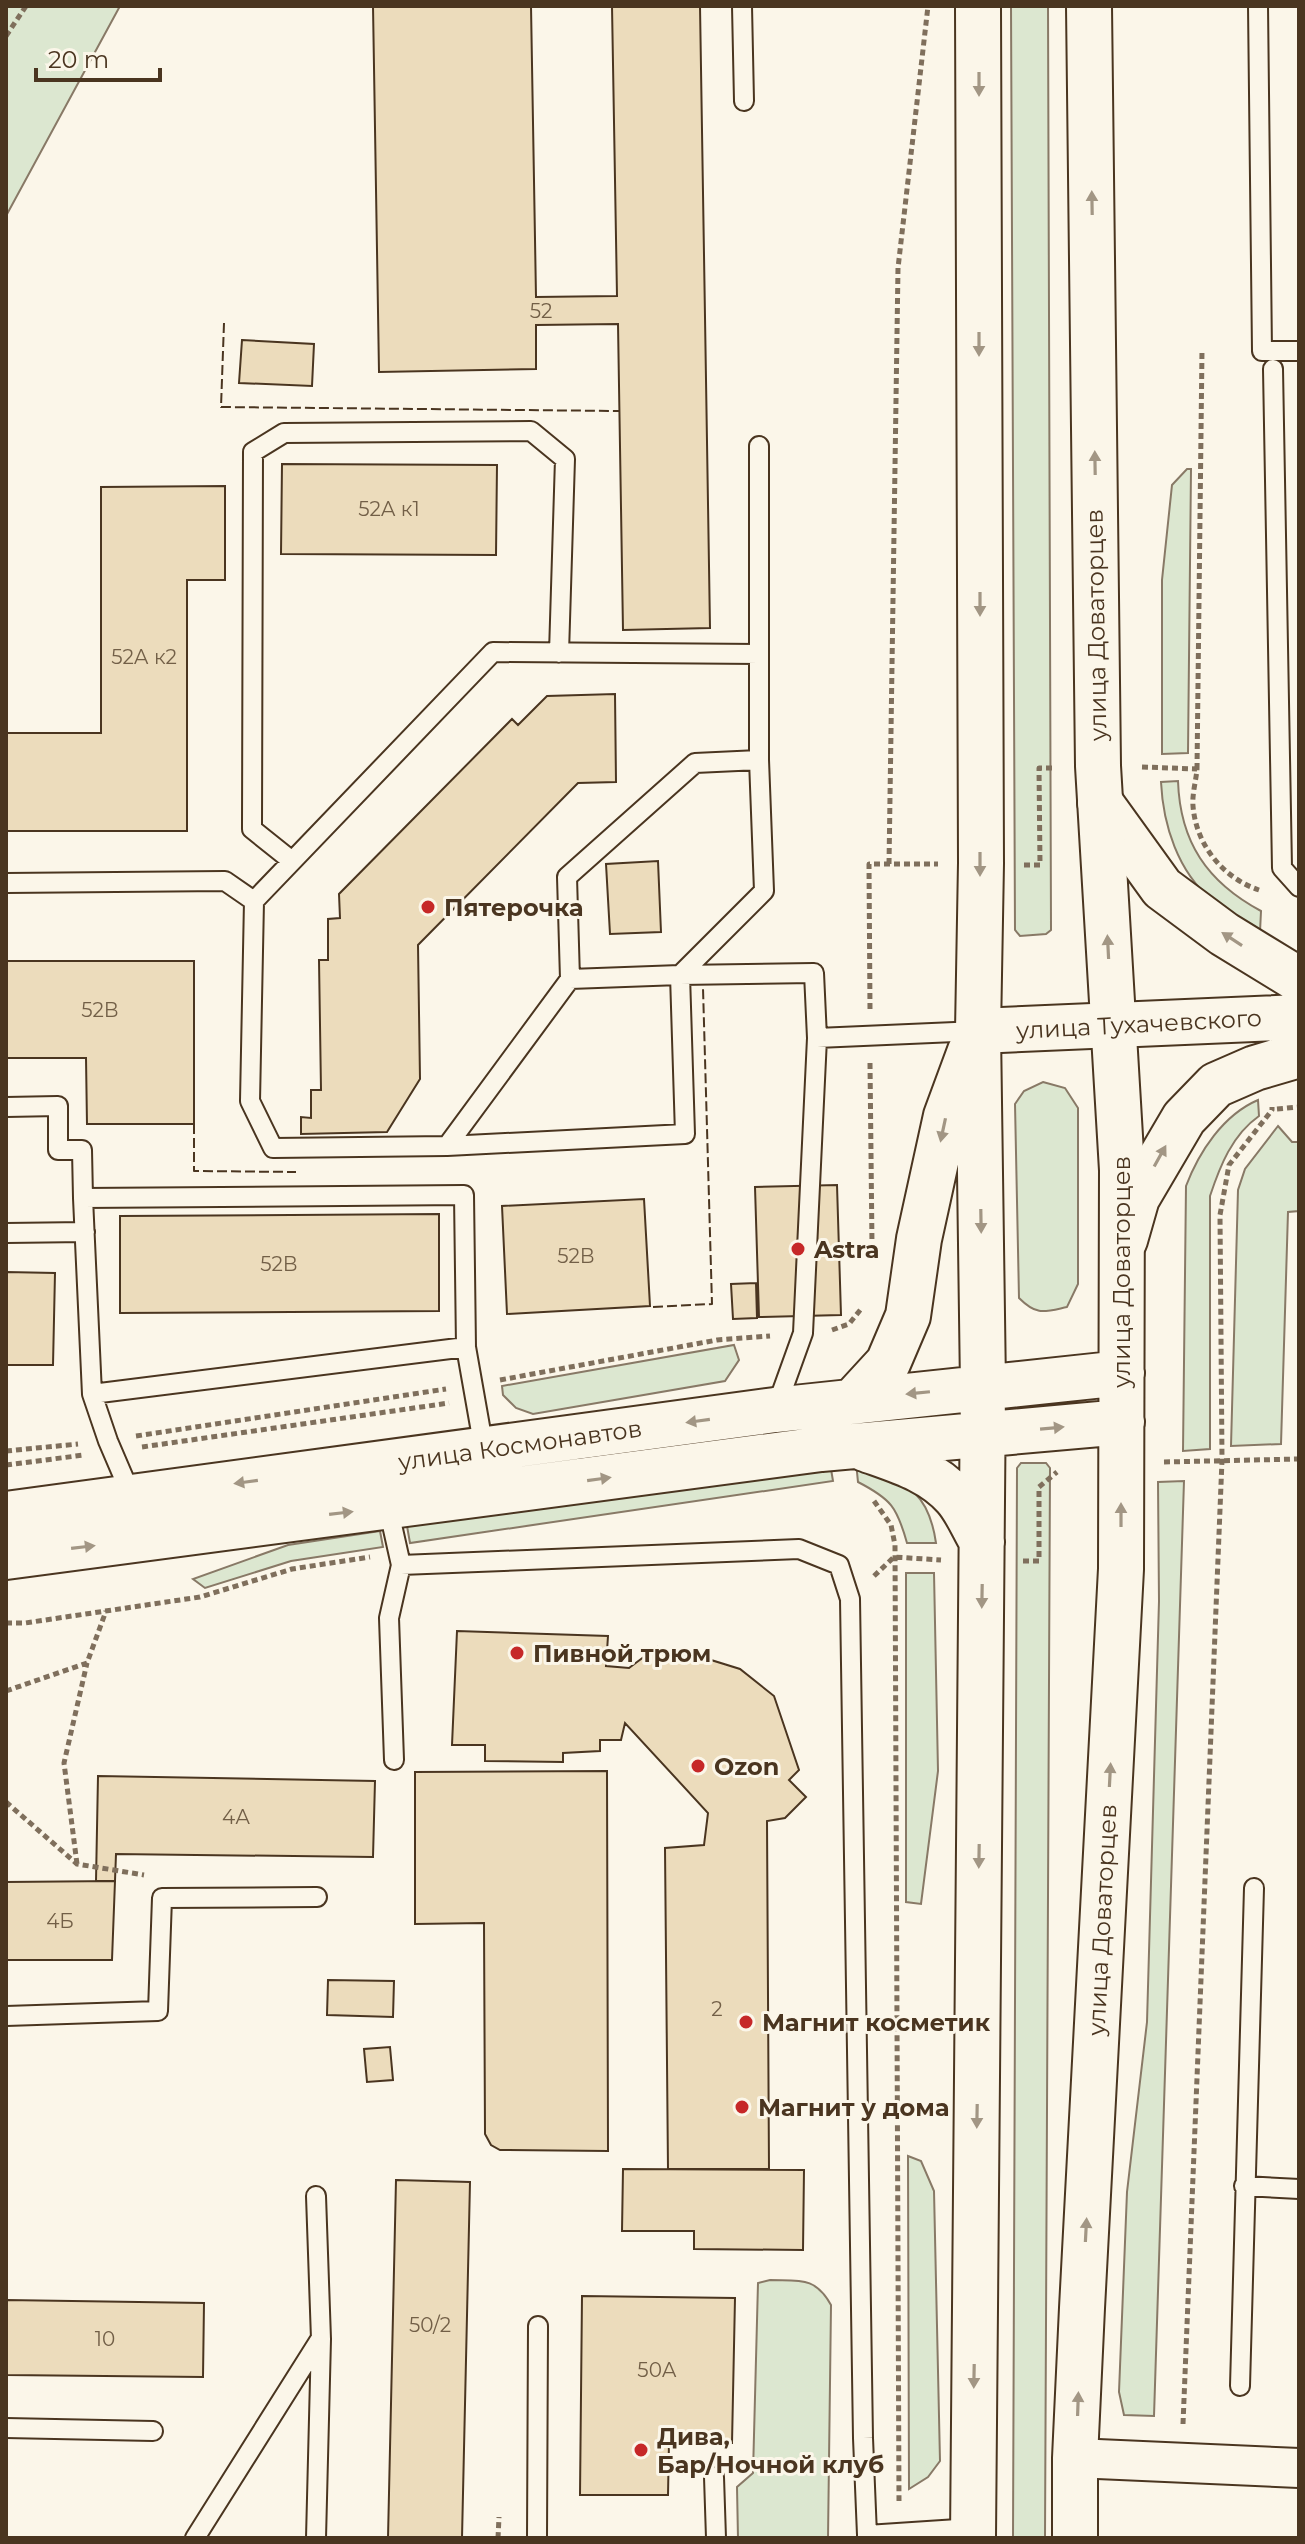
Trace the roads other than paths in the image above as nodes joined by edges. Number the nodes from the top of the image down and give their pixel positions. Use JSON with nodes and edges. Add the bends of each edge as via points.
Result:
{"nodes":[{"id":1,"x":742,"y":6,"type":"edge"},
{"id":2,"x":978,"y":6,"type":"edge"},
{"id":3,"x":1089,"y":6,"type":"edge"},
{"id":4,"x":1258,"y":6,"type":"edge"},
{"id":5,"x":744,"y":101,"type":"dead end"},
{"id":6,"x":1299,"y":351,"type":"edge"},
{"id":7,"x":1273,"y":369,"type":"dead end"},
{"id":8,"x":759,"y":446,"type":"dead end"},
{"id":9,"x":559,"y":653,"type":"junction"},
{"id":10,"x":759,"y":654,"type":"junction"},
{"id":11,"x":759,"y":760,"type":"junction"},
{"id":12,"x":1100,"y":802,"type":"junction"},
{"id":13,"x":292,"y":861,"type":"junction"},
{"id":14,"x":6,"y":883,"type":"edge"},
{"id":15,"x":1299,"y":887,"type":"edge"},
{"id":16,"x":254,"y":901,"type":"junction"},
{"id":17,"x":680,"y":975,"type":"junction"},
{"id":18,"x":570,"y":979,"type":"junction"},
{"id":19,"x":1299,"y":980,"type":"edge"},
{"id":20,"x":1299,"y":1017,"type":"edge"},
{"id":21,"x":1113,"y":1025,"type":"junction"},
{"id":22,"x":978,"y":1031,"type":"junction"},
{"id":23,"x":817,"y":1038,"type":"junction"},
{"id":24,"x":1285,"y":1060,"type":"edge"},
{"id":25,"x":6,"y":1107,"type":"edge"},
{"id":26,"x":447,"y":1146,"type":"junction"},
{"id":27,"x":83,"y":1198,"type":"junction"},
{"id":28,"x":85,"y":1232,"type":"junction"},
{"id":29,"x":6,"y":1233,"type":"edge"},
{"id":30,"x":1122,"y":1254,"type":"junction"},
{"id":31,"x":466,"y":1347,"type":"junction"},
{"id":32,"x":1122,"y":1373,"type":"junction"},
{"id":33,"x":983,"y":1386,"type":"junction"},
{"id":34,"x":92,"y":1394,"type":"junction"},
{"id":35,"x":846,"y":1401,"type":"junction"},
{"id":36,"x":775,"y":1410,"type":"junction"},
{"id":37,"x":982,"y":1434,"type":"junction"},
{"id":38,"x":1122,"y":1442,"type":"junction"},
{"id":39,"x":849,"y":1447,"type":"junction"},
{"id":40,"x":484,"y":1450,"type":"junction"},
{"id":41,"x":132,"y":1497,"type":"junction"},
{"id":42,"x":388,"y":1507,"type":"junction"},
{"id":43,"x":6,"y":1514,"type":"edge"},
{"id":44,"x":982,"y":1552,"type":"junction"},
{"id":45,"x":6,"y":1557,"type":"edge"},
{"id":46,"x":399,"y":1559,"type":"junction"},
{"id":47,"x":394,"y":1760,"type":"dead end"},
{"id":48,"x":1254,"y":1888,"type":"dead end"},
{"id":49,"x":317,"y":1897,"type":"dead end"},
{"id":50,"x":6,"y":2016,"type":"edge"},
{"id":51,"x":1244,"y":2186,"type":"junction"},
{"id":52,"x":1299,"y":2189,"type":"edge"},
{"id":53,"x":316,"y":2196,"type":"dead end"},
{"id":54,"x":538,"y":2326,"type":"dead end"},
{"id":55,"x":321,"y":2339,"type":"junction"},
{"id":56,"x":1240,"y":2386,"type":"dead end"},
{"id":57,"x":6,"y":2428,"type":"edge"},
{"id":58,"x":153,"y":2431,"type":"dead end"},
{"id":59,"x":1075,"y":2458,"type":"junction"},
{"id":60,"x":1299,"y":2468,"type":"edge"},
{"id":61,"x":714,"y":2477,"type":"dead end"},
{"id":62,"x":973,"y":2533,"type":"edge"},
{"id":63,"x":867,"y":2536,"type":"edge"},
{"id":64,"x":195,"y":2538,"type":"edge"},
{"id":65,"x":316,"y":2538,"type":"edge"},
{"id":66,"x":537,"y":2538,"type":"edge"},
{"id":67,"x":716,"y":2538,"type":"edge"},
{"id":68,"x":1075,"y":2538,"type":"edge"}],
"edges":[{"from":1,"to":5,"type":"lane"},
{"from":2,"to":22,"type":"main road","one_way":true},
{"from":12,"to":3,"type":"main road","name":"улица Доваторцев","one_way":true},
{"from":4,"to":6,"type":"lane","via":[[1262,351]]},
{"from":7,"to":15,"type":"lane","via":[[1282,868]]},
{"from":8,"to":10,"type":"lane"},
{"from":9,"to":10,"type":"lane"},
{"from":9,"to":13,"type":"lane","via":[[493,652]]},
{"from":9,"to":13,"type":"lane","via":[[565,459],[531,431],[284,433],[253,452],[252,829]]},
{"from":10,"to":11,"type":"lane"},
{"from":11,"to":17,"type":"lane","via":[[764,891]]},
{"from":11,"to":18,"type":"lane","via":[[695,763],[567,877]]},
{"from":19,"to":12,"type":"main road","one_way":true,"via":[[1162,888]]},
{"from":21,"to":12,"type":"main road","name":"улица Доваторцев","one_way":true},
{"from":13,"to":16,"type":"lane"},
{"from":14,"to":16,"type":"lane","via":[[225,881]]},
{"from":16,"to":26,"type":"lane","via":[[250,1101],[273,1148]]},
{"from":17,"to":18,"type":"lane"},
{"from":17,"to":23,"type":"lane","via":[[814,973]]},
{"from":17,"to":26,"type":"lane","via":[[685,1134]]},
{"from":18,"to":26,"type":"lane"},
{"from":20,"to":21,"type":"main road","name":"улица Тухачевского"},
{"from":21,"to":22,"type":"main road","name":"улица Тухачевского"},
{"from":21,"to":30,"type":"main road","name":"улица Доваторцев"},
{"from":22,"to":23,"type":"lane"},
{"from":22,"to":33,"type":"main road","one_way":true},
{"from":22,"to":35,"type":"main road","one_way":true,"via":[[946,1116],[908,1316],[888,1363]]},
{"from":23,"to":36,"type":"lane","via":[[803,1333]]},
{"from":30,"to":24,"type":"main road","one_way":true,"via":[[1137,1198],[1184,1118],[1216,1085]]},
{"from":25,"to":27,"type":"lane","via":[[58,1106],[58,1150],[82,1150]]},
{"from":27,"to":28,"type":"lane"},
{"from":27,"to":31,"type":"lane","via":[[464,1195]]},
{"from":28,"to":29,"type":"lane"},
{"from":28,"to":34,"type":"lane"},
{"from":30,"to":32,"type":"main road","name":"улица Доваторцев"},
{"from":31,"to":34,"type":"lane"},
{"from":31,"to":40,"type":"lane"},
{"from":32,"to":33,"type":"main road","name":"улица Космонавтов"},
{"from":32,"to":38,"type":"main road","name":"улица Доваторцев"},
{"from":33,"to":35,"type":"main road","name":"улица Космонавтов","one_way":true},
{"from":33,"to":37,"type":"main road"},
{"from":34,"to":41,"type":"lane"},
{"from":35,"to":36,"type":"main road","name":"улица Космонавтов"},
{"from":36,"to":40,"type":"main road","name":"улица Космонавтов","one_way":true},
{"from":37,"to":38,"type":"main road","name":"улица Космонавтов","one_way":true},
{"from":37,"to":39,"type":"main road","name":"улица Космонавтов"},
{"from":37,"to":44,"type":"main road"},
{"from":59,"to":38,"type":"main road","name":"улица Доваторцев","one_way":true,"via":[[1121,1569]]},
{"from":42,"to":39,"type":"main road","name":"улица Космонавтов","one_way":true},
{"from":39,"to":44,"type":"main road","via":[[912,1465],[937,1481],[957,1499]]},
{"from":40,"to":41,"type":"main road","name":"улица Космонавтов","one_way":true},
{"from":41,"to":43,"type":"main road","name":"улица Космонавтов"},
{"from":45,"to":42,"type":"main road","name":"улица Космонавтов","one_way":true},
{"from":42,"to":46,"type":"lane"},
{"from":44,"to":62,"type":"main road","one_way":true},
{"from":46,"to":47,"type":"lane","via":[[389,1618]]},
{"from":46,"to":63,"type":"lane","via":[[799,1549],[839,1565],[850,1599]]},
{"from":48,"to":51,"type":"lane"},
{"from":49,"to":50,"type":"lane","via":[[162,1898],[158,2011]]},
{"from":51,"to":52,"type":"lane"},
{"from":51,"to":56,"type":"lane"},
{"from":53,"to":55,"type":"lane"},
{"from":54,"to":66,"type":"lane"},
{"from":55,"to":64,"type":"lane"},
{"from":55,"to":65,"type":"lane"},
{"from":57,"to":58,"type":"lane"},
{"from":59,"to":60,"type":"street"},
{"from":59,"to":68,"type":"main road","name":"улица Доваторцев"},
{"from":61,"to":67,"type":"lane"},
{"from":62,"to":63,"type":"lane"}]}
